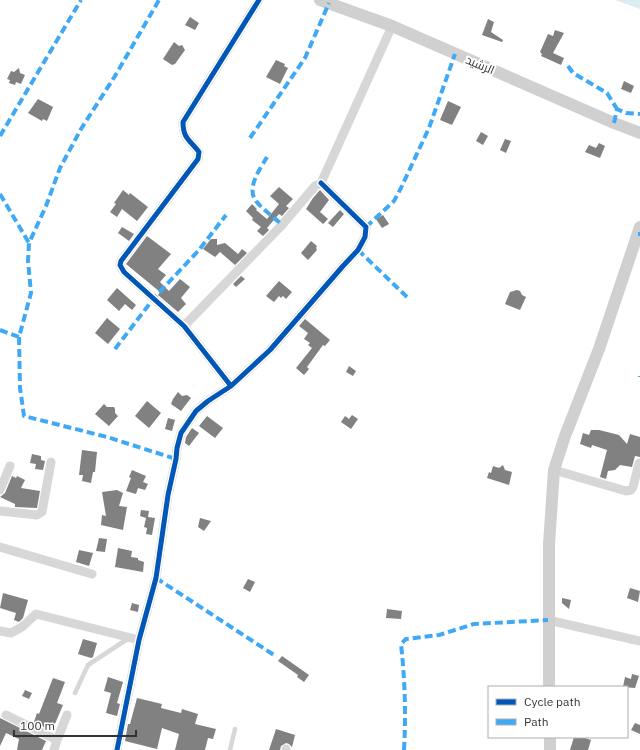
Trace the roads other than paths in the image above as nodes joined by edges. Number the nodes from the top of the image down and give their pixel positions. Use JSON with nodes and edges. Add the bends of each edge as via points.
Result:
{"nodes":[{"id":1,"x":259,"y":0,"type":"edge"},
{"id":2,"x":320,"y":0,"type":"edge"},
{"id":3,"x":392,"y":26,"type":"junction"},
{"id":4,"x":640,"y":133,"type":"edge"},
{"id":5,"x":321,"y":183,"type":"junction"},
{"id":6,"x":640,"y":227,"type":"edge"},
{"id":7,"x":184,"y":326,"type":"junction"},
{"id":8,"x":231,"y":386,"type":"junction"},
{"id":9,"x":51,"y":462,"type":"dead end"},
{"id":10,"x":639,"y":463,"type":"edge"},
{"id":11,"x":10,"y":466,"type":"dead end"},
{"id":12,"x":554,"y":470,"type":"junction"},
{"id":13,"x":0,"y":490,"type":"edge"},
{"id":14,"x":0,"y":511,"type":"edge"},
{"id":15,"x":0,"y":547,"type":"edge"},
{"id":16,"x":92,"y":574,"type":"dead end"},
{"id":17,"x":548,"y":620,"type":"junction"},
{"id":18,"x":0,"y":631,"type":"edge"},
{"id":19,"x":129,"y":638,"type":"junction"},
{"id":20,"x":139,"y":640,"type":"junction"},
{"id":21,"x":640,"y":641,"type":"edge"},
{"id":22,"x":549,"y":686,"type":"edge"},
{"id":23,"x":75,"y":693,"type":"dead end"},
{"id":24,"x":6,"y":715,"type":"dead end"},
{"id":25,"x":67,"y":715,"type":"dead end"},
{"id":26,"x":235,"y":729,"type":"dead end"},
{"id":27,"x":550,"y":738,"type":"edge"},
{"id":28,"x":57,"y":740,"type":"junction"},
{"id":29,"x":120,"y":749,"type":"edge"},
{"id":30,"x":54,"y":750,"type":"edge"},
{"id":31,"x":230,"y":750,"type":"edge"},
{"id":32,"x":550,"y":750,"type":"edge"}],
"edges":[{"from":1,"to":7,"type":"street","via":[[183,122],[184,135],[198,152],[198,159],[120,265],[124,272]]},
{"from":2,"to":3,"type":"street","name":"الرشيد"},
{"from":3,"to":4,"type":"street","name":"الرشيد"},
{"from":3,"to":5,"type":"street"},
{"from":5,"to":7,"type":"street","via":[[315,186],[282,225]]},
{"from":5,"to":8,"type":"street","via":[[366,227],[365,237],[358,250],[270,350]]},
{"from":6,"to":12,"type":"street"},
{"from":7,"to":8,"type":"street"},
{"from":8,"to":20,"type":"street","via":[[196,411],[181,432],[168,495],[156,578]]},
{"from":9,"to":14,"type":"street","via":[[42,512],[37,515]]},
{"from":10,"to":12,"type":"street","via":[[633,487],[626,491]]},
{"from":11,"to":13,"type":"street"},
{"from":12,"to":17,"type":"street","via":[[549,544]]},
{"from":15,"to":16,"type":"street"},
{"from":17,"to":21,"type":"street"},
{"from":17,"to":22,"type":"street"},
{"from":18,"to":19,"type":"street","via":[[11,633],[36,614]]},
{"from":19,"to":20,"type":"street"},
{"from":19,"to":23,"type":"lane","via":[[88,665]]},
{"from":20,"to":29,"type":"street"},
{"from":24,"to":28,"type":"street"},
{"from":25,"to":28,"type":"street"},
{"from":26,"to":31,"type":"lane"},
{"from":27,"to":32,"type":"street"},
{"from":28,"to":30,"type":"street"}]}
